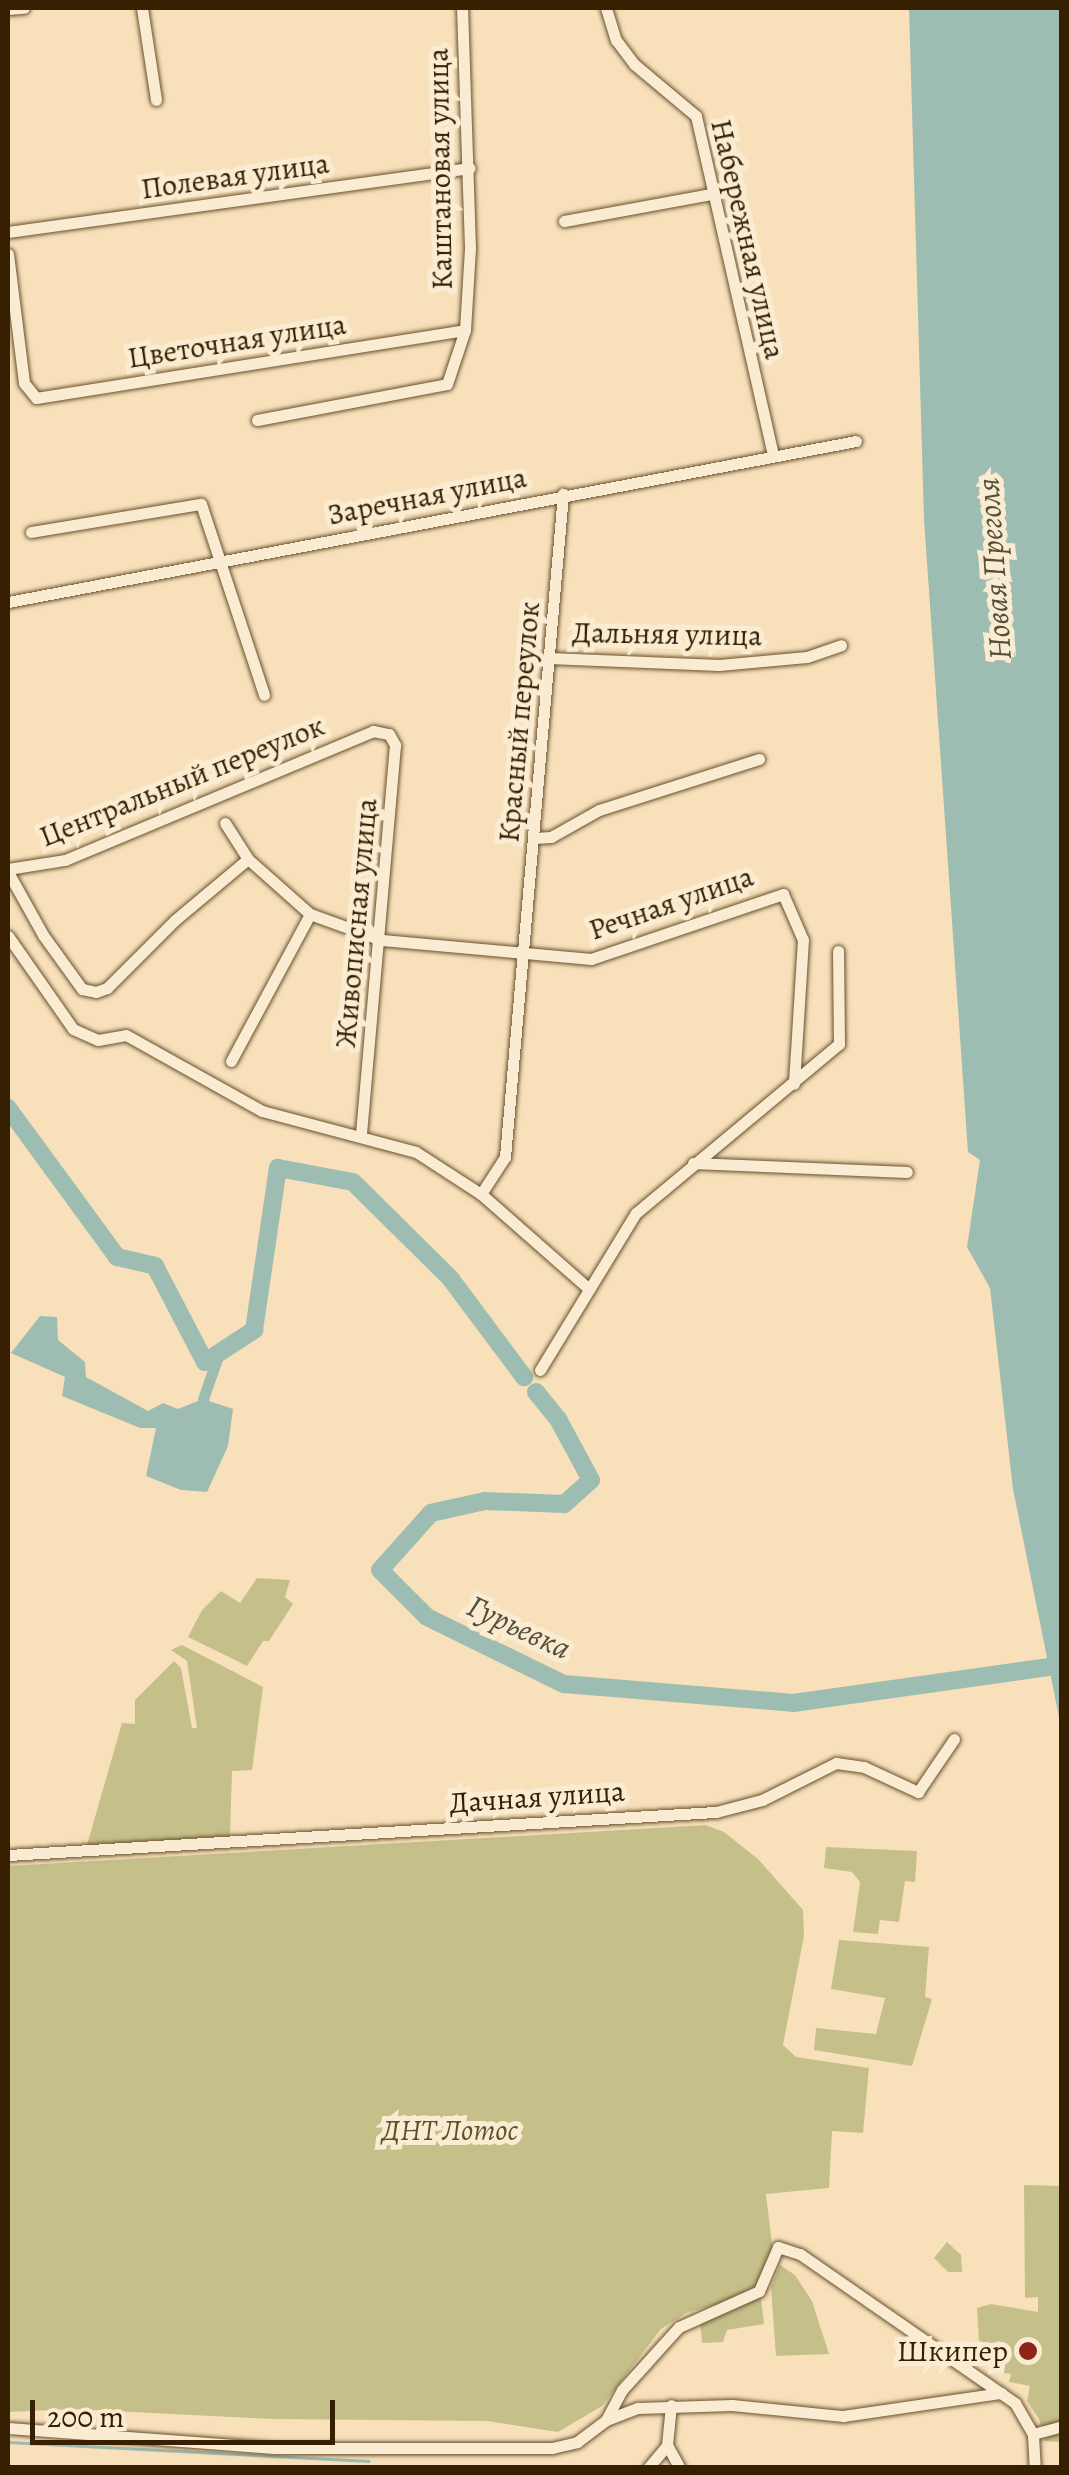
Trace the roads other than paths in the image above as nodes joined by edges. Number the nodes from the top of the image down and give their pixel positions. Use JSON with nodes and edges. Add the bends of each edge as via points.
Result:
{"nodes":[{"id":1,"x":24,"y":8,"type":"edge"},
{"id":2,"x":142,"y":8,"type":"edge"},
{"id":3,"x":462,"y":8,"type":"edge"},
{"id":4,"x":606,"y":8,"type":"edge"},
{"id":5,"x":8,"y":10,"type":"edge"},
{"id":6,"x":156,"y":100,"type":"dead end"},
{"id":7,"x":470,"y":168,"type":"junction"},
{"id":8,"x":716,"y":193,"type":"junction"},
{"id":9,"x":564,"y":221,"type":"dead end"},
{"id":10,"x":8,"y":232,"type":"edge"},
{"id":11,"x":8,"y":254,"type":"edge"},
{"id":12,"x":465,"y":330,"type":"junction"},
{"id":13,"x":257,"y":420,"type":"dead end"},
{"id":14,"x":856,"y":441,"type":"dead end"},
{"id":15,"x":773,"y":456,"type":"junction"},
{"id":16,"x":563,"y":494,"type":"junction"},
{"id":17,"x":31,"y":532,"type":"dead end"},
{"id":18,"x":220,"y":560,"type":"junction"},
{"id":19,"x":8,"y":602,"type":"edge"},
{"id":20,"x":841,"y":645,"type":"dead end"},
{"id":21,"x":550,"y":658,"type":"junction"},
{"id":22,"x":264,"y":694,"type":"dead end"},
{"id":23,"x":373,"y":731,"type":"joint"},
{"id":24,"x":759,"y":759,"type":"dead end"},
{"id":25,"x":225,"y":823,"type":"dead end"},
{"id":26,"x":534,"y":838,"type":"junction"},
{"id":27,"x":248,"y":859,"type":"junction"},
{"id":28,"x":8,"y":871,"type":"edge"},
{"id":29,"x":310,"y":914,"type":"junction"},
{"id":30,"x":8,"y":936,"type":"edge"},
{"id":31,"x":382,"y":940,"type":"junction"},
{"id":32,"x":838,"y":951,"type":"dead end"},
{"id":33,"x":524,"y":954,"type":"junction"},
{"id":34,"x":231,"y":1060,"type":"dead end"},
{"id":35,"x":794,"y":1084,"type":"junction"},
{"id":36,"x":361,"y":1135,"type":"junction"},
{"id":37,"x":693,"y":1163,"type":"junction"},
{"id":38,"x":907,"y":1172,"type":"dead end"},
{"id":39,"x":480,"y":1194,"type":"junction"},
{"id":40,"x":589,"y":1289,"type":"junction"},
{"id":41,"x":540,"y":1370,"type":"dead end"},
{"id":42,"x":954,"y":1738,"type":"dead end"},
{"id":43,"x":8,"y":1855,"type":"edge"},
{"id":44,"x":1001,"y":2393,"type":"junction"},
{"id":45,"x":671,"y":2405,"type":"junction"},
{"id":46,"x":606,"y":2420,"type":"junction"},
{"id":47,"x":1062,"y":2426,"type":"edge"},
{"id":48,"x":8,"y":2428,"type":"edge"},
{"id":49,"x":1033,"y":2434,"type":"junction"},
{"id":50,"x":667,"y":2445,"type":"junction"},
{"id":51,"x":648,"y":2468,"type":"edge"},
{"id":52,"x":680,"y":2468,"type":"edge"},
{"id":53,"x":1036,"y":2468,"type":"edge"}],
"edges":[{"from":1,"to":5,"type":"street"},
{"from":2,"to":6,"type":"street"},
{"from":3,"to":7,"type":"street","name":"Каштановая улица"},
{"from":4,"to":8,"type":"street","name":"Набережная улица","via":[[616,40],[634,64],[696,116]]},
{"from":7,"to":10,"type":"street","name":"Полевая улица"},
{"from":7,"to":12,"type":"street","name":"Каштановая улица"},
{"from":8,"to":9,"type":"street"},
{"from":8,"to":15,"type":"street","name":"Набережная улица"},
{"from":11,"to":12,"type":"street","name":"Цветочная улица","via":[[24,383],[36,398]]},
{"from":12,"to":13,"type":"street","name":"Каштановая улица","via":[[448,384]]},
{"from":14,"to":15,"type":"street","name":"Заречная улица"},
{"from":15,"to":16,"type":"street","name":"Заречная улица"},
{"from":16,"to":18,"type":"street","name":"Заречная улица"},
{"from":16,"to":21,"type":"street","name":"Красный переулок"},
{"from":17,"to":18,"type":"street","via":[[201,504]]},
{"from":18,"to":19,"type":"street","name":"Заречная улица"},
{"from":18,"to":22,"type":"street"},
{"from":20,"to":21,"type":"street","name":"Дальняя улица","via":[[807,657],[719,665]]},
{"from":21,"to":26,"type":"street","name":"Красный переулок"},
{"from":23,"to":28,"type":"street","name":"Центральный переулок","via":[[66,860]]},
{"from":23,"to":31,"type":"street","name":"Живописная улица","via":[[389,734],[395,745]]},
{"from":24,"to":26,"type":"street","via":[[599,810],[551,838]]},
{"from":25,"to":27,"type":"street","name":"Центральный переулок"},
{"from":26,"to":33,"type":"street","name":"Красный переулок"},
{"from":27,"to":28,"type":"street","via":[[106,988],[82,989]]},
{"from":27,"to":29,"type":"street","name":"Центральный переулок"},
{"from":29,"to":31,"type":"street","name":"Центральный переулок"},
{"from":29,"to":34,"type":"street"},
{"from":30,"to":36,"type":"street","via":[[73,1029],[98,1040],[126,1035],[262,1111]]},
{"from":31,"to":33,"type":"street","name":"Речная улица"},
{"from":31,"to":36,"type":"street","name":"Живописная улица"},
{"from":32,"to":35,"type":"street","via":[[840,1044]]},
{"from":33,"to":35,"type":"street","name":"Речная улица","via":[[591,958],[783,894],[803,940]]},
{"from":33,"to":39,"type":"street","name":"Красный переулок","via":[[505,1157]]},
{"from":35,"to":37,"type":"street"},
{"from":36,"to":39,"type":"street","via":[[416,1152]]},
{"from":37,"to":38,"type":"street"},
{"from":37,"to":40,"type":"street","via":[[636,1214]]},
{"from":39,"to":40,"type":"street"},
{"from":40,"to":41,"type":"street"},
{"from":42,"to":43,"type":"street","name":"Дачная улица","via":[[918,1792],[864,1767],[836,1763],[762,1800],[716,1812]]},
{"from":44,"to":45,"type":"street","via":[[859,2415]]},
{"from":44,"to":46,"type":"street","via":[[800,2254],[778,2247],[759,2291],[679,2327],[630,2379]]},
{"from":44,"to":49,"type":"street","via":[[1020,2409]]},
{"from":45,"to":46,"type":"street"},
{"from":45,"to":50,"type":"street"},
{"from":46,"to":48,"type":"street","via":[[578,2442],[536,2448],[274,2448]]},
{"from":47,"to":49,"type":"street"},
{"from":49,"to":53,"type":"street"},
{"from":50,"to":51,"type":"street"},
{"from":50,"to":52,"type":"street"}]}
